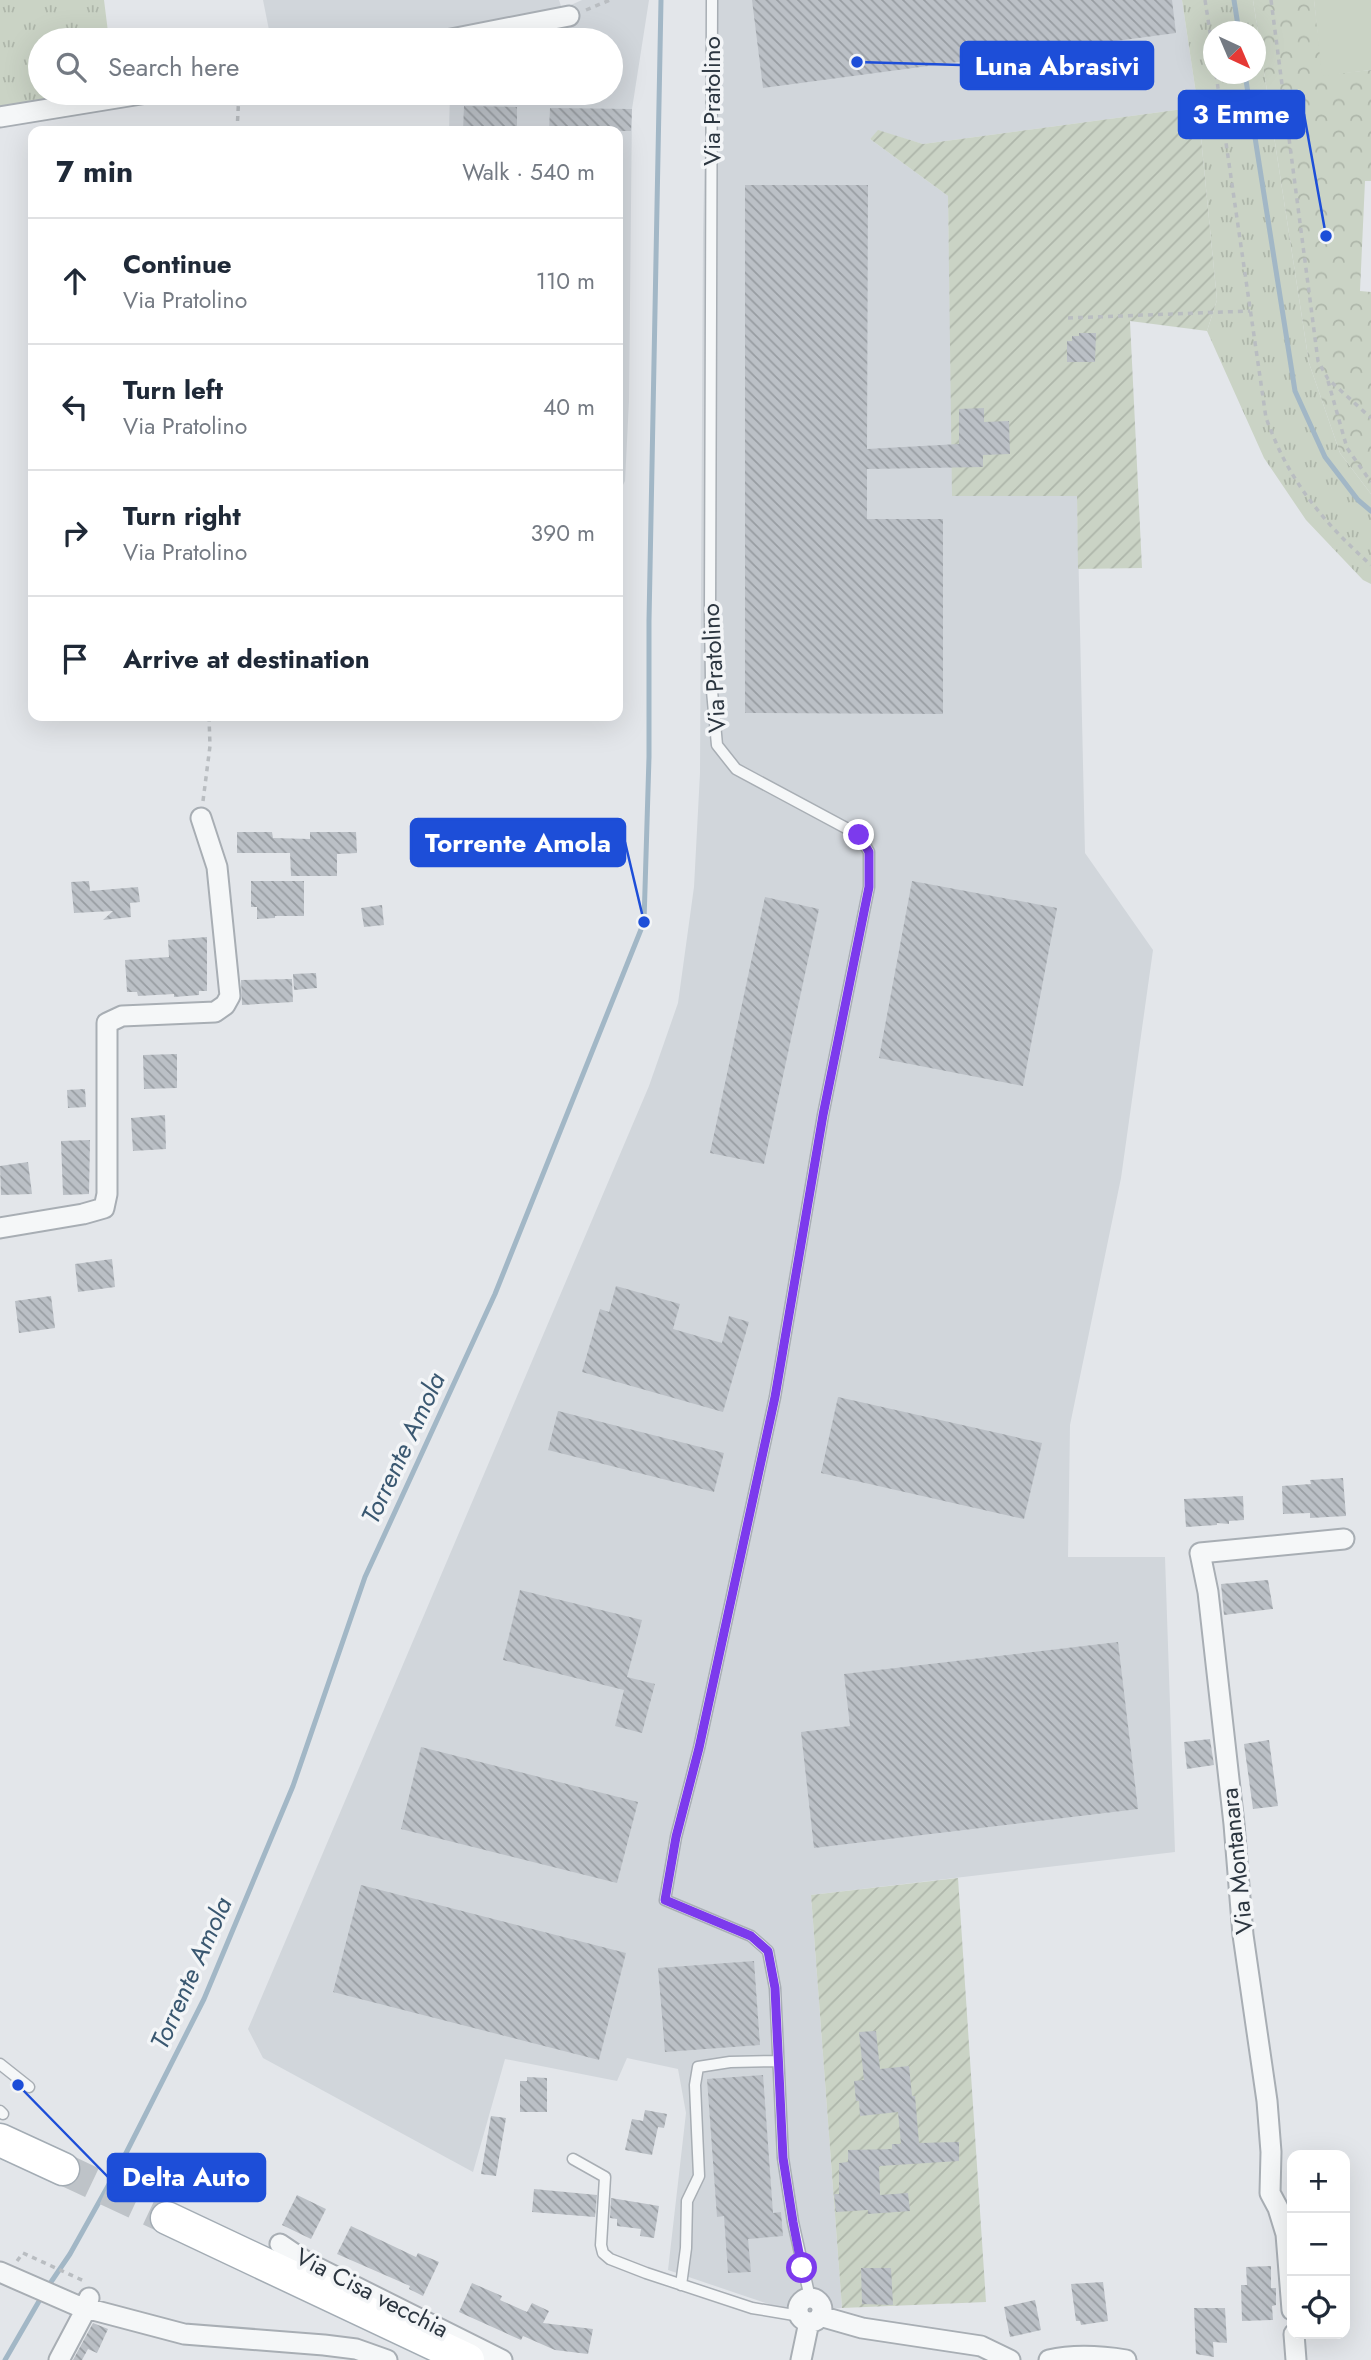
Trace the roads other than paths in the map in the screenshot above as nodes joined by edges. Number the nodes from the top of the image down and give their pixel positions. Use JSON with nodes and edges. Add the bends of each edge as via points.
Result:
{"nodes":[{"id":1,"x":712,"y":0,"type":"edge"},
{"id":2,"x":569,"y":16,"type":"road end"},
{"id":3,"x":508,"y":28,"type":"edge"},
{"id":4,"x":74,"y":105,"type":"edge"},
{"id":5,"x":0,"y":117,"type":"edge"},
{"id":6,"x":201,"y":818,"type":"road end"},
{"id":7,"x":0,"y":1228,"type":"edge"},
{"id":8,"x":1344,"y":1539,"type":"dead end"},
{"id":9,"x":778,"y":2061,"type":"junction"},
{"id":10,"x":0,"y":2064,"type":"edge"},
{"id":11,"x":29,"y":2087,"type":"dead end"},
{"id":12,"x":1,"y":2121,"type":"edge"},
{"id":13,"x":573,"y":2159,"type":"dead end"},
{"id":14,"x":63,"y":2169,"type":"tunnel mouth"},
{"id":15,"x":167,"y":2218,"type":"tunnel mouth"},
{"id":16,"x":280,"y":2245,"type":"dead end"},
{"id":17,"x":6,"y":2272,"type":"edge"},
{"id":18,"x":1289,"y":2276,"type":"edge"},
{"id":19,"x":681,"y":2285,"type":"junction"},
{"id":20,"x":810,"y":2298,"type":"joint"},
{"id":21,"x":84,"y":2304,"type":"junction"},
{"id":22,"x":809,"y":2318,"type":"junction"},
{"id":23,"x":1294,"y":2339,"type":"edge"},
{"id":24,"x":59,"y":2360,"type":"edge"},
{"id":25,"x":387,"y":2360,"type":"edge"},
{"id":26,"x":468,"y":2360,"type":"edge"},
{"id":27,"x":502,"y":2360,"type":"edge"},
{"id":28,"x":801,"y":2360,"type":"edge"},
{"id":29,"x":1010,"y":2360,"type":"edge"},
{"id":30,"x":1049,"y":2360,"type":"edge"},
{"id":31,"x":1126,"y":2360,"type":"edge"},
{"id":32,"x":1296,"y":2360,"type":"edge"}],
"edges":[{"from":1,"to":9,"type":"lane","name":"Via Pratolino","via":[[710,627],[718,745],[736,769],[859,835],[869,852],[869,887],[823,1115],[775,1397],[665,1900],[751,1936],[768,1951],[775,1988]]},
{"from":2,"to":3,"type":"street"},
{"from":4,"to":5,"type":"street"},
{"from":6,"to":7,"type":"street","via":[[217,866],[230,996],[215,1012],[122,1016],[107,1023],[104,1208]]},
{"from":8,"to":18,"type":"street","name":"Via Montanara","via":[[1200,1553],[1233,1811],[1243,1935],[1267,2101],[1270,2193],[1286,2234]]},
{"from":9,"to":19,"type":"lane","via":[[698,2067],[699,2176],[687,2201]]},
{"from":9,"to":20,"type":"lane","name":"Via Pratolino","via":[[783,2158]]},
{"from":10,"to":11,"type":"lane"},
{"from":12,"to":14,"type":"main road"},
{"from":13,"to":19,"type":"lane","via":[[605,2177],[603,2253]]},
{"from":15,"to":26,"type":"main road"},
{"from":16,"to":27,"type":"street","name":"Via Cisa vecchia"},
{"from":17,"to":21,"type":"street"},
{"from":19,"to":22,"type":"lane","via":[[752,2308]]},
{"from":20,"to":22,"type":"street","via":[[799,2304]]},
{"from":21,"to":24,"type":"street"},
{"from":21,"to":25,"type":"street","via":[[184,2334],[356,2349]]},
{"from":22,"to":28,"type":"street"},
{"from":22,"to":29,"type":"street","via":[[981,2346]]},
{"from":23,"to":32,"type":"street"},
{"from":30,"to":31,"type":"street","via":[[1065,2356]]}]}
